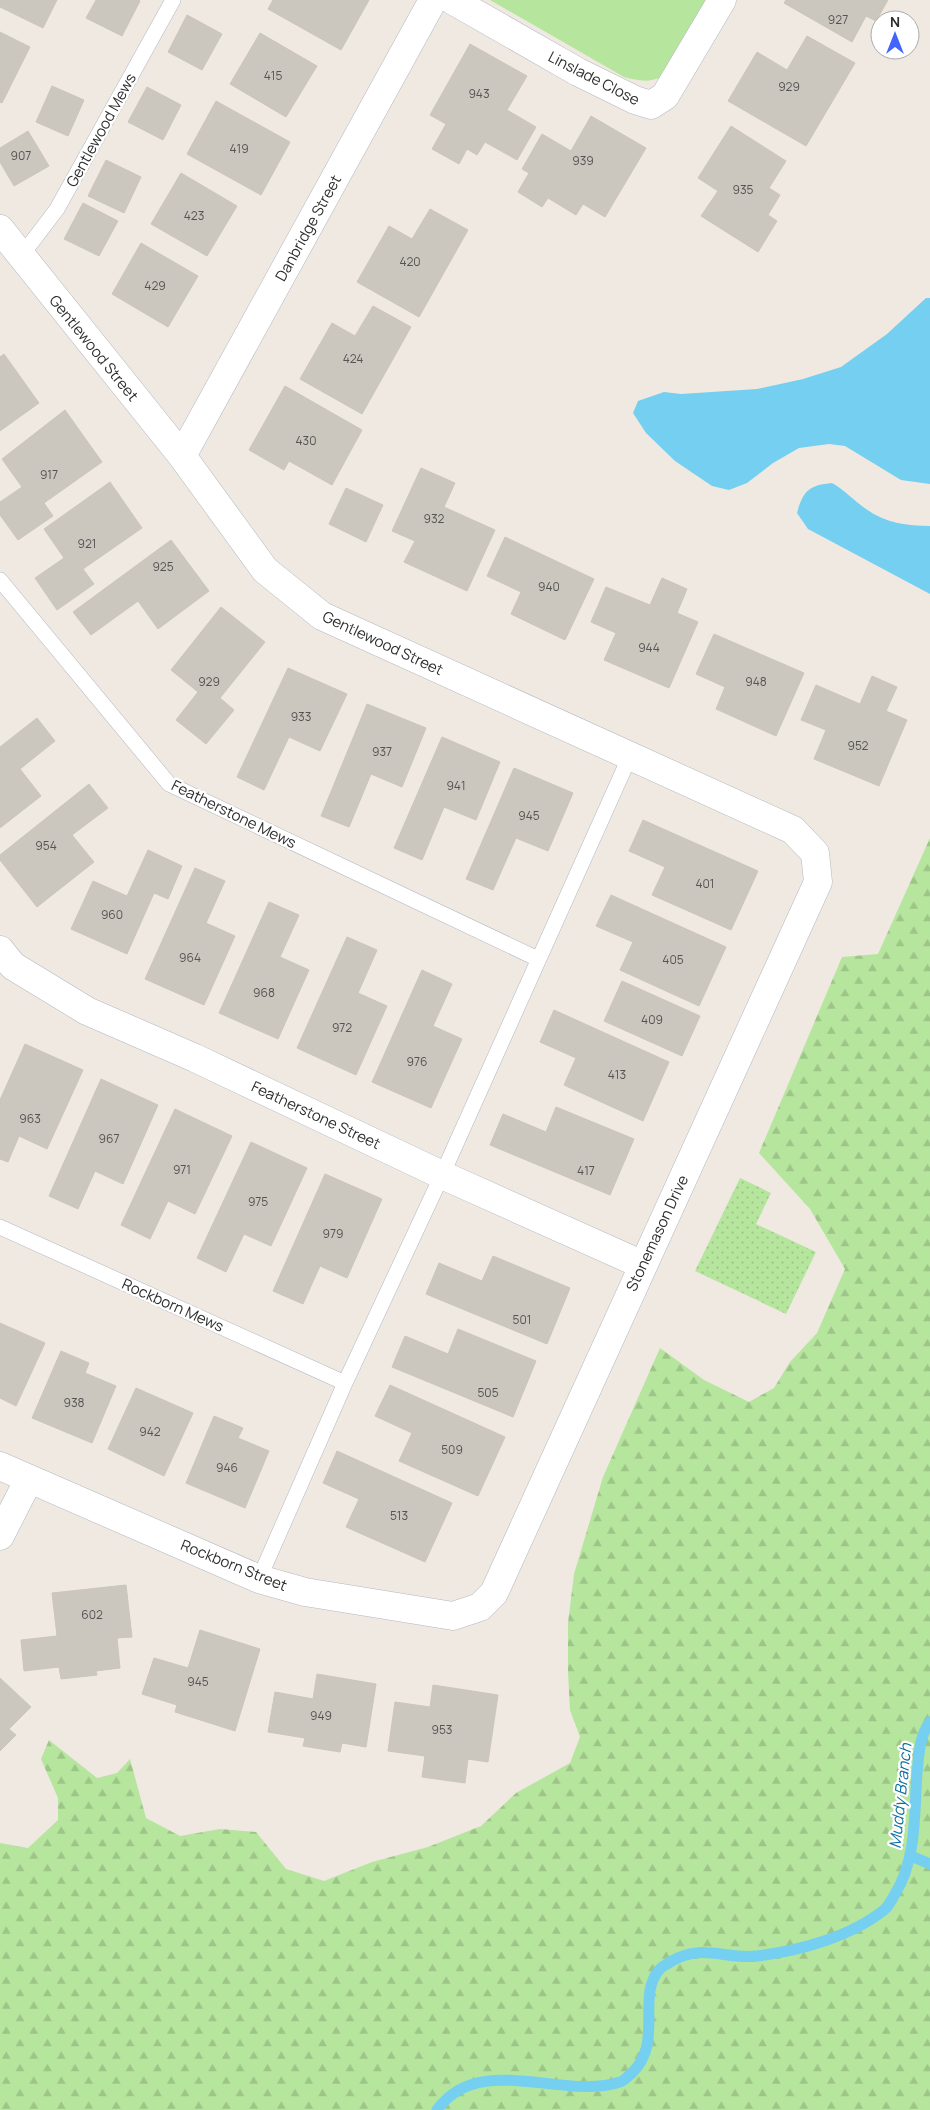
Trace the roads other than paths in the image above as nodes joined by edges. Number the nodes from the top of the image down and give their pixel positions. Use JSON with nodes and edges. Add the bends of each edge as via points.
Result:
{"nodes":[{"id":1,"x":173,"y":0,"type":"edge"},
{"id":2,"x":434,"y":0,"type":"edge"},
{"id":3,"x":452,"y":0,"type":"edge"},
{"id":4,"x":722,"y":0,"type":"edge"},
{"id":5,"x":0,"y":229,"type":"edge"},
{"id":6,"x":22,"y":255,"type":"junction"},
{"id":7,"x":182,"y":456,"type":"junction"},
{"id":8,"x":0,"y":580,"type":"edge"},
{"id":9,"x":630,"y":756,"type":"junction"},
{"id":10,"x":815,"y":853,"type":"joint"},
{"id":11,"x":0,"y":950,"type":"edge"},
{"id":12,"x":538,"y":959,"type":"junction"},
{"id":13,"x":442,"y":1175,"type":"junction"},
{"id":14,"x":0,"y":1227,"type":"edge"},
{"id":15,"x":643,"y":1265,"type":"junction"},
{"id":16,"x":345,"y":1383,"type":"junction"},
{"id":17,"x":0,"y":1466,"type":"edge"},
{"id":18,"x":29,"y":1479,"type":"junction"},
{"id":19,"x":0,"y":1536,"type":"edge"},
{"id":20,"x":259,"y":1578,"type":"junction"},
{"id":21,"x":480,"y":1607,"type":"joint"}],
"edges":[{"from":1,"to":6,"type":"lane","name":"Gentlewood Mews","via":[[58,209]]},
{"from":2,"to":7,"type":"street","name":"Danbridge Street"},
{"from":3,"to":4,"type":"street","name":"Linslade Close","via":[[578,72],[650,105],[666,96]]},
{"from":5,"to":6,"type":"street","name":"Gentlewood Street"},
{"from":6,"to":7,"type":"street","name":"Gentlewood Street","via":[[64,312]]},
{"from":7,"to":9,"type":"street","name":"Gentlewood Street","via":[[265,570],[322,616]]},
{"from":8,"to":12,"type":"lane","name":"Featherstone Mews","via":[[169,784]]},
{"from":9,"to":10,"type":"street","name":"Gentlewood Street","via":[[793,830]]},
{"from":9,"to":12,"type":"lane"},
{"from":10,"to":15,"type":"street","name":"Stonemason Drive","via":[[818,882]]},
{"from":11,"to":13,"type":"street","name":"Featherstone Street","via":[[13,966],[87,1011]]},
{"from":12,"to":13,"type":"lane"},
{"from":13,"to":15,"type":"street","name":"Featherstone Street"},
{"from":13,"to":16,"type":"lane"},
{"from":14,"to":16,"type":"lane","name":"Rockborn Mews"},
{"from":15,"to":21,"type":"street","name":"Stonemason Drive","via":[[494,1593]]},
{"from":16,"to":20,"type":"lane"},
{"from":17,"to":18,"type":"street","name":"Rockborn Street"},
{"from":18,"to":19,"type":"street"},
{"from":18,"to":20,"type":"street","name":"Rockborn Street"},
{"from":20,"to":21,"type":"street","name":"Rockborn Street","via":[[305,1592],[453,1616]]}]}
